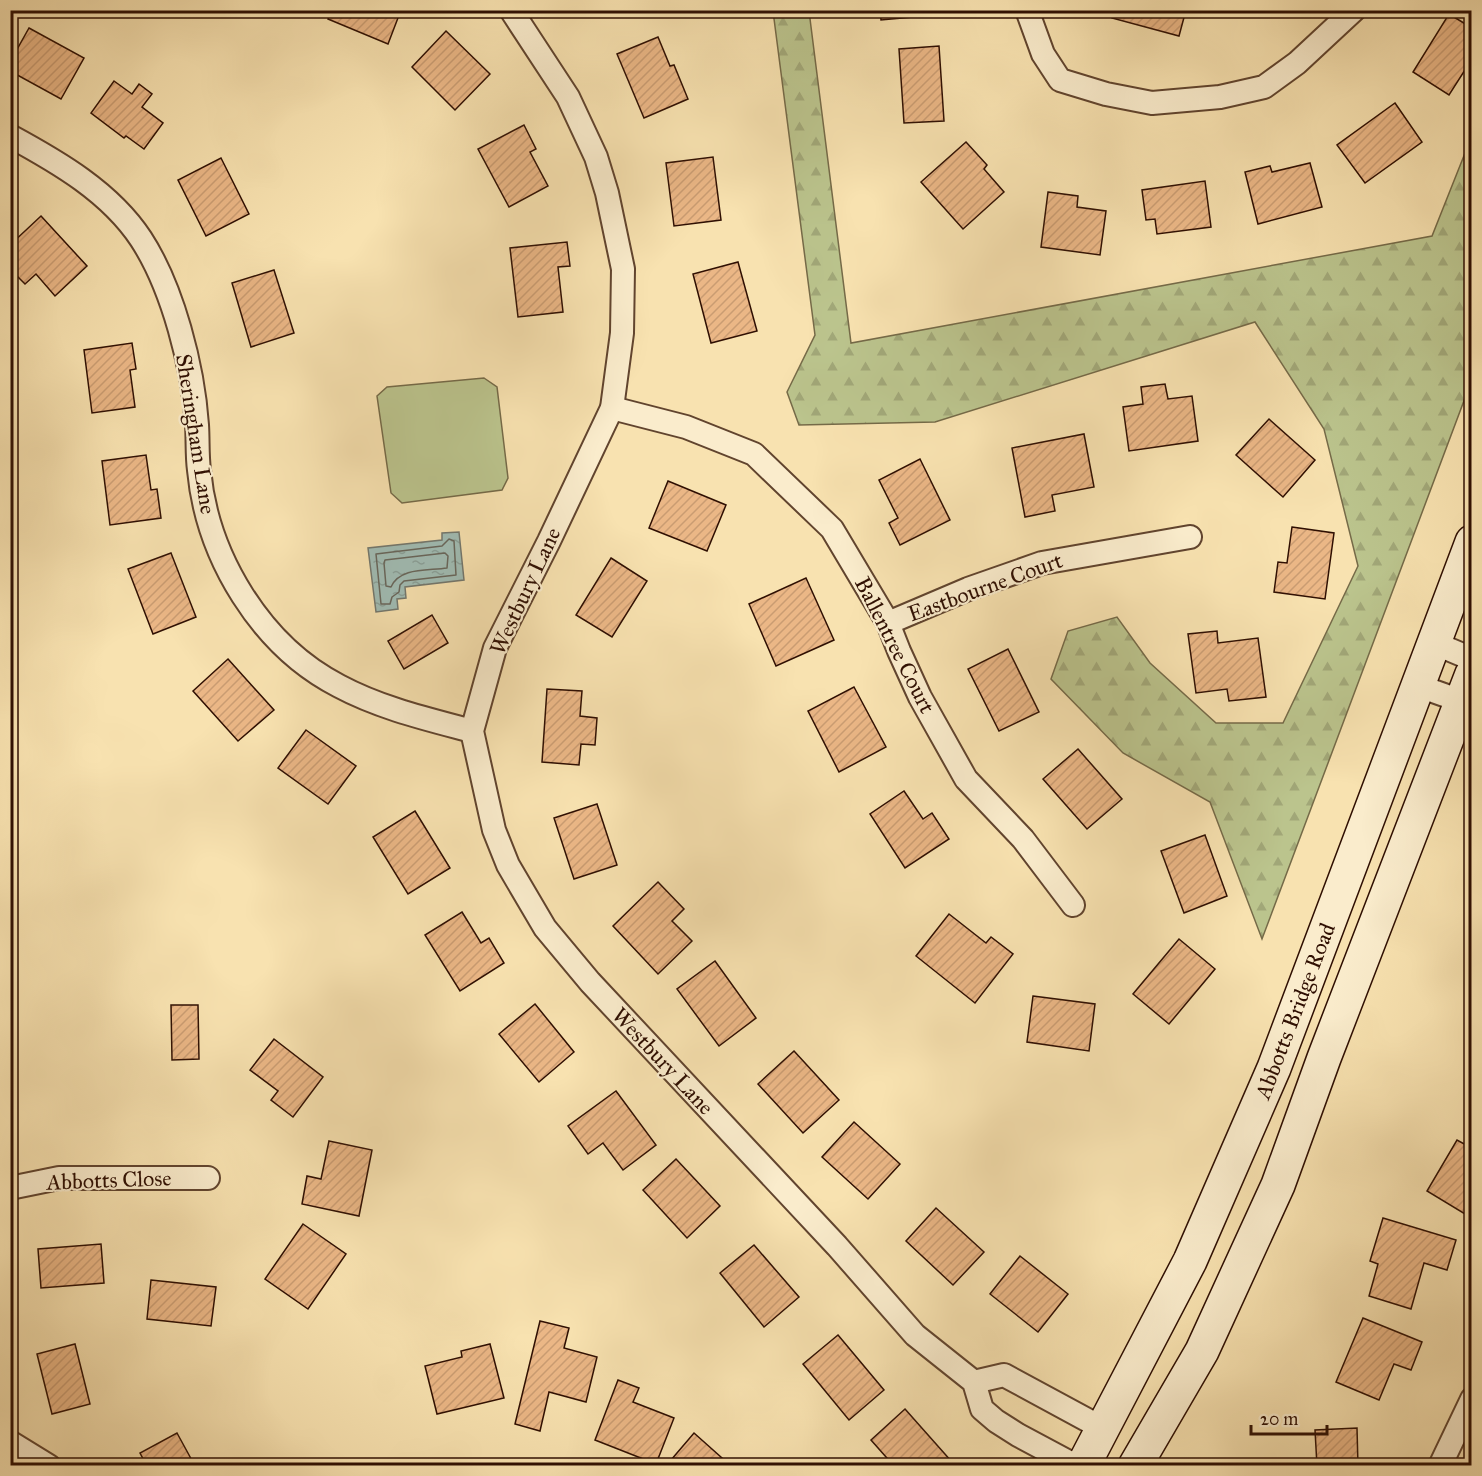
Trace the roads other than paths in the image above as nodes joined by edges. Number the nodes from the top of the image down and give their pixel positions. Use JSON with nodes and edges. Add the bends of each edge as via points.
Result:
{"nodes":[{"id":1,"x":511,"y":10,"type":"edge"},
{"id":2,"x":1027,"y":10,"type":"edge"},
{"id":3,"x":1354,"y":10,"type":"edge"},
{"id":4,"x":10,"y":136,"type":"edge"},
{"id":5,"x":612,"y":408,"type":"junction"},
{"id":6,"x":1190,"y":537,"type":"dead end"},
{"id":7,"x":1472,"y":542,"type":"edge"},
{"id":8,"x":888,"y":623,"type":"junction"},
{"id":9,"x":1434,"y":643,"type":"junction"},
{"id":10,"x":1472,"y":659,"type":"edge"},
{"id":11,"x":1419,"y":686,"type":"junction"},
{"id":12,"x":1468,"y":693,"type":"edge"},
{"id":13,"x":472,"y":731,"type":"junction"},
{"id":14,"x":1073,"y":905,"type":"dead end"},
{"id":15,"x":208,"y":1178,"type":"dead end"},
{"id":16,"x":10,"y":1188,"type":"edge"},
{"id":17,"x":974,"y":1382,"type":"junction"},
{"id":18,"x":1472,"y":1399,"type":"edge"},
{"id":19,"x":1102,"y":1428,"type":"junction"},
{"id":20,"x":10,"y":1442,"type":"edge"},
{"id":21,"x":49,"y":1466,"type":"edge"},
{"id":22,"x":1076,"y":1466,"type":"edge"},
{"id":23,"x":1083,"y":1466,"type":"edge"},
{"id":24,"x":1135,"y":1466,"type":"edge"},
{"id":25,"x":1440,"y":1466,"type":"edge"}],
"edges":[{"from":1,"to":5,"type":"street","name":"Westbury Lane","via":[[568,97],[596,157],[607,193],[623,270],[622,333]]},
{"from":2,"to":3,"type":"street","via":[[1043,54],[1060,80],[1152,103],[1220,97],[1264,87],[1297,63]]},
{"from":4,"to":13,"type":"street","name":"Sheringham Lane","via":[[59,163],[117,210],[141,239],[160,274],[175,309],[192,386],[204,508],[233,578],[253,611],[278,642],[339,687],[400,712]]},
{"from":5,"to":8,"type":"street","name":"Ballentree Court","via":[[686,427],[754,454],[832,529]]},
{"from":5,"to":13,"type":"street","name":"Westbury Lane","via":[[495,648]]},
{"from":6,"to":8,"type":"street","name":"Eastbourne Court","via":[[1042,563]]},
{"from":7,"to":9,"type":"main road","name":"Abbotts Bridge Road"},
{"from":8,"to":14,"type":"street","name":"Ballentree Court","via":[[920,697],[966,779],[1023,838]]},
{"from":9,"to":10,"type":"street"},
{"from":9,"to":11,"type":"main road","name":"Abbotts Bridge Road"},
{"from":11,"to":12,"type":"street"},
{"from":11,"to":19,"type":"main road","name":"Abbotts Bridge Road","via":[[1274,1068],[1190,1261]]},
{"from":12,"to":24,"type":"main road","name":"Abbotts Bridge Road","via":[[1278,1185],[1202,1351]]},
{"from":13,"to":17,"type":"street","name":"Westbury Lane","via":[[494,830],[508,866],[545,928],[590,982],[915,1335]]},
{"from":15,"to":16,"type":"street","name":"Abbotts Close","via":[[59,1178]]},
{"from":17,"to":19,"type":"street","via":[[1004,1375]]},
{"from":17,"to":22,"type":"street","via":[[982,1409],[996,1421]]},
{"from":18,"to":25,"type":"street"},
{"from":19,"to":23,"type":"main road","name":"Abbotts Bridge Road"},
{"from":20,"to":21,"type":"street"}]}
